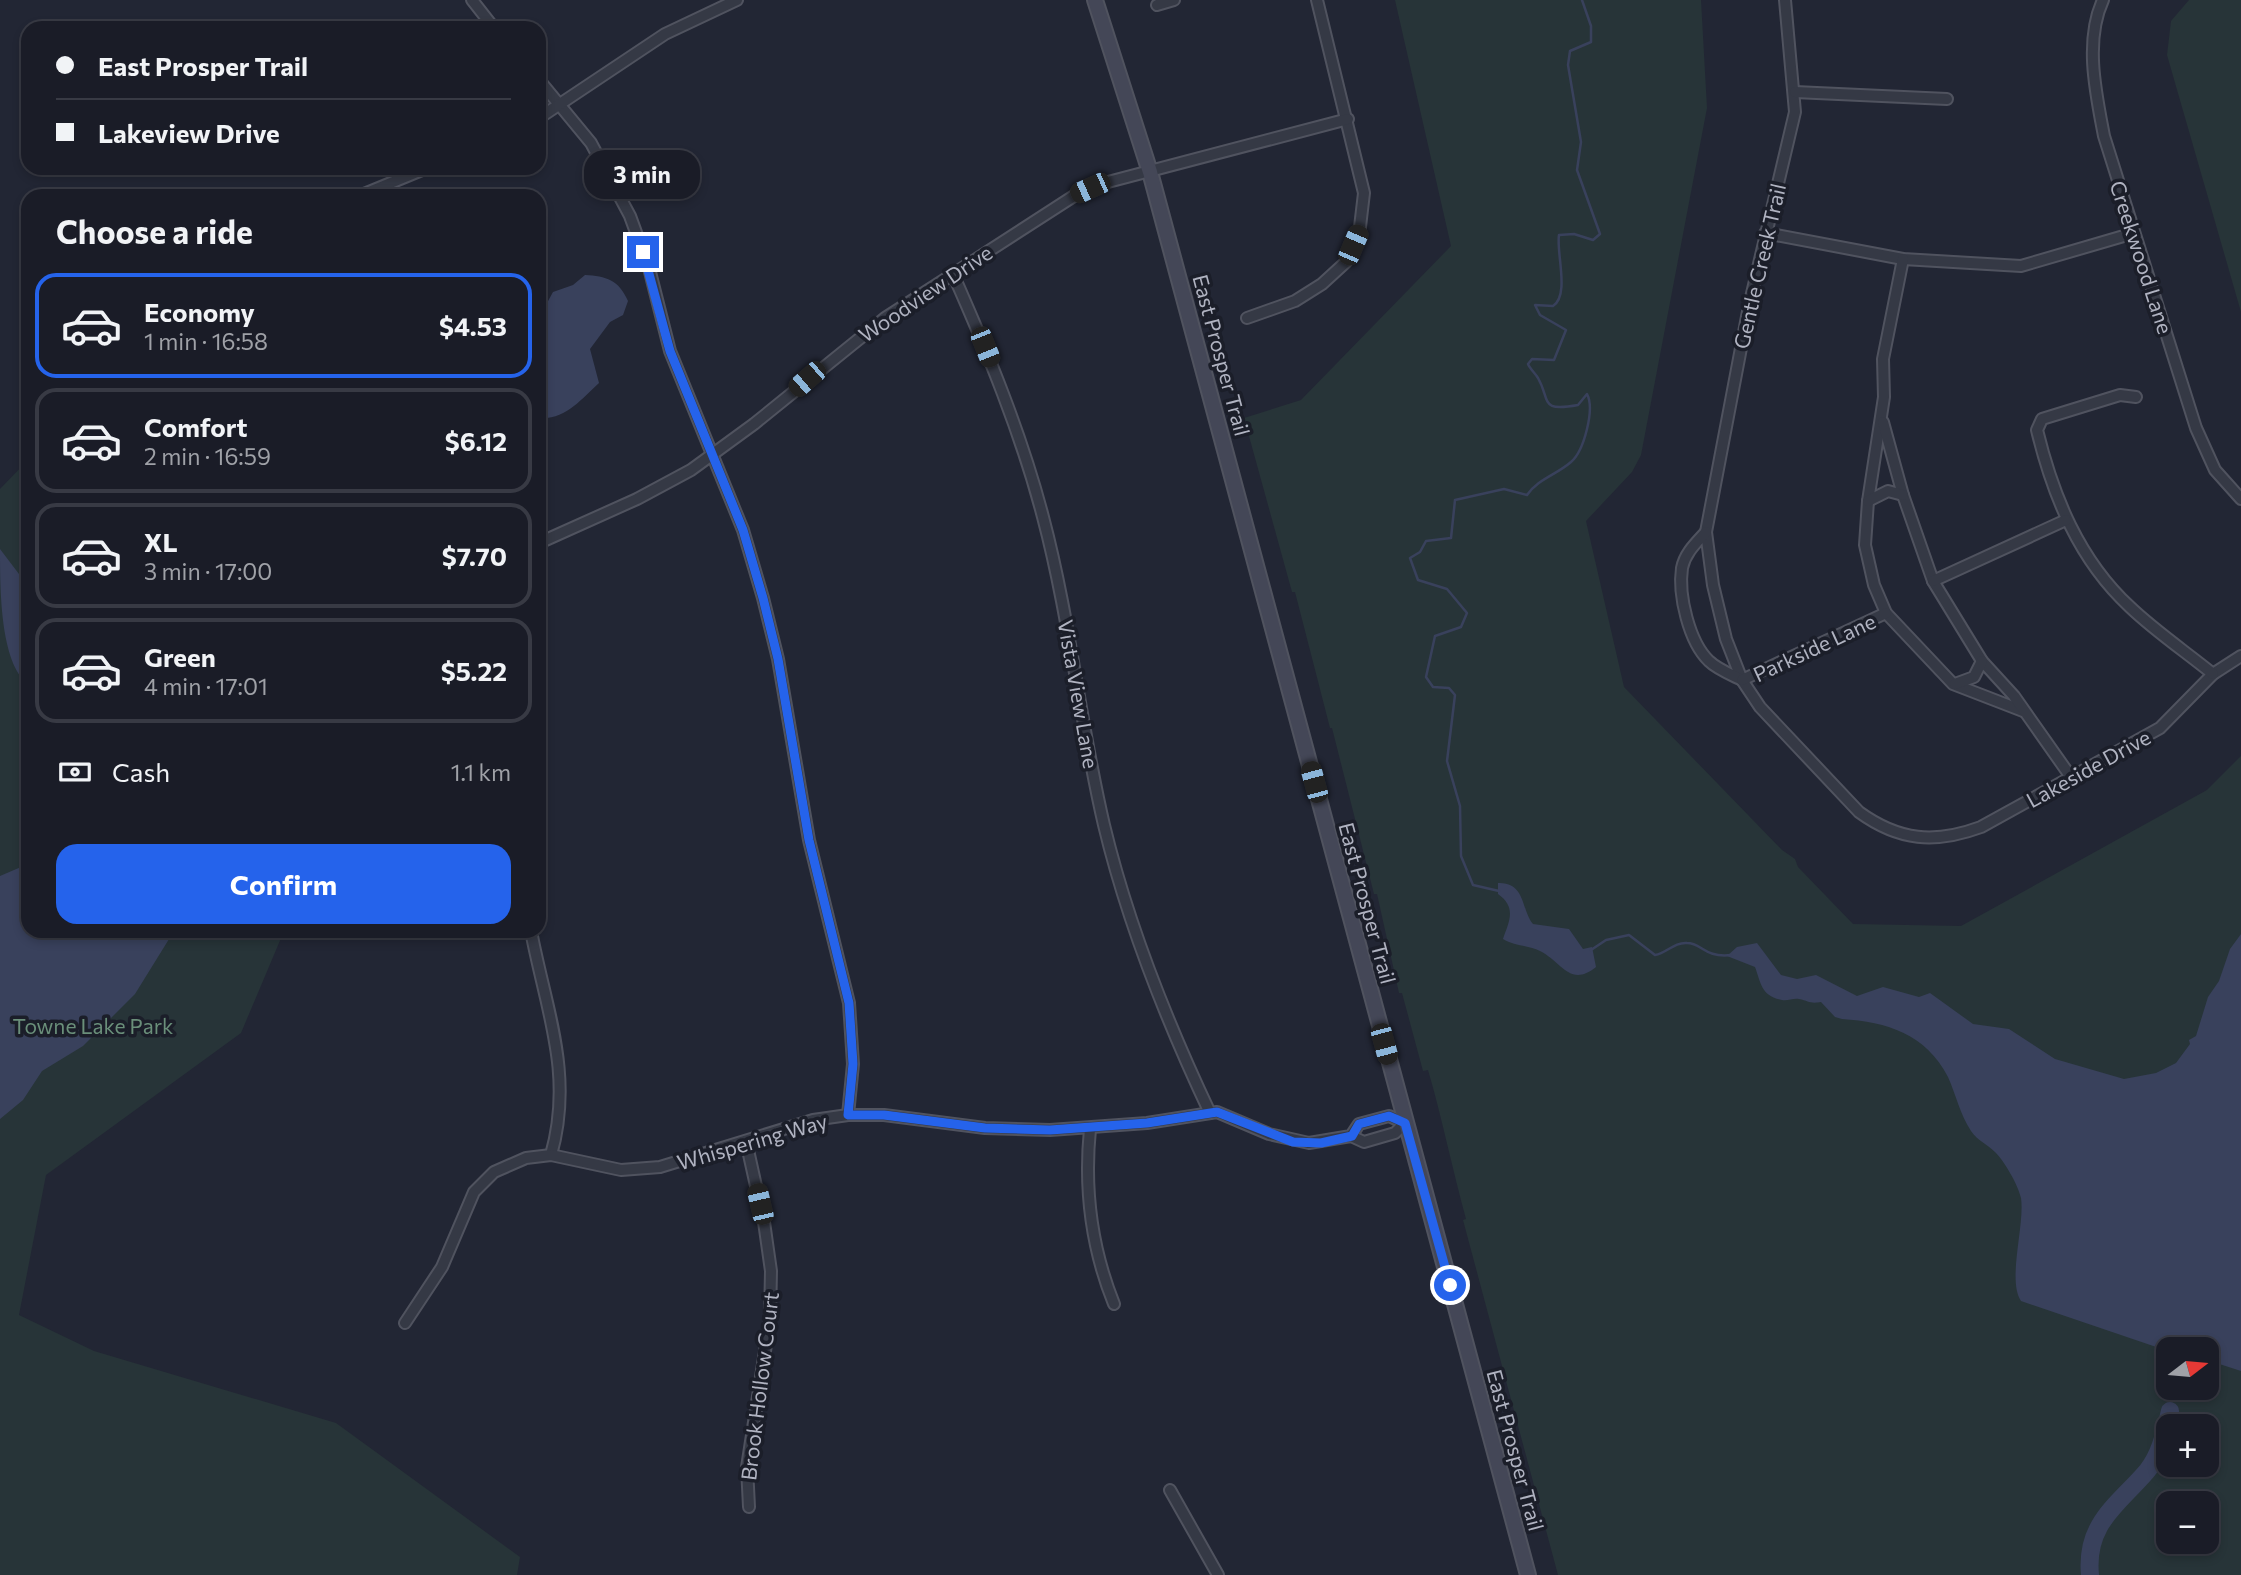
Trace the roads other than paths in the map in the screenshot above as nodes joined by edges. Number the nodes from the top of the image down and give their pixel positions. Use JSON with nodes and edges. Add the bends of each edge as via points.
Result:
{"nodes":[{"id":1,"x":472,"y":0,"type":"edge"},
{"id":2,"x":737,"y":0,"type":"edge"},
{"id":3,"x":1095,"y":0,"type":"edge"},
{"id":4,"x":1174,"y":0,"type":"edge"},
{"id":5,"x":1317,"y":0,"type":"edge"},
{"id":6,"x":1785,"y":0,"type":"edge"},
{"id":7,"x":2103,"y":0,"type":"edge"},
{"id":8,"x":1157,"y":5,"type":"dead end"},
{"id":9,"x":488,"y":21,"type":"edge"},
{"id":10,"x":546,"y":88,"type":"edge"},
{"id":11,"x":1795,"y":92,"type":"junction"},
{"id":12,"x":1947,"y":99,"type":"dead end"},
{"id":13,"x":561,"y":104,"type":"junction"},
{"id":14,"x":546,"y":114,"type":"edge"},
{"id":15,"x":1348,"y":119,"type":"junction"},
{"id":16,"x":1150,"y":172,"type":"junction"},
{"id":17,"x":410,"y":175,"type":"edge"},
{"id":18,"x":376,"y":189,"type":"edge"},
{"id":19,"x":1765,"y":233,"type":"junction"},
{"id":20,"x":2134,"y":233,"type":"junction"},
{"id":21,"x":1902,"y":259,"type":"junction"},
{"id":22,"x":953,"y":274,"type":"junction"},
{"id":23,"x":1247,"y":318,"type":"dead end"},
{"id":24,"x":2136,"y":397,"type":"dead end"},
{"id":25,"x":1881,"y":417,"type":"junction"},
{"id":26,"x":714,"y":454,"type":"junction"},
{"id":27,"x":1903,"y":495,"type":"junction"},
{"id":28,"x":2241,"y":499,"type":"edge"},
{"id":29,"x":1868,"y":500,"type":"junction"},
{"id":30,"x":2066,"y":520,"type":"junction"},
{"id":31,"x":1706,"y":532,"type":"junction"},
{"id":32,"x":546,"y":540,"type":"edge"},
{"id":33,"x":1933,"y":581,"type":"junction"},
{"id":34,"x":1886,"y":613,"type":"junction"},
{"id":35,"x":2241,"y":656,"type":"edge"},
{"id":36,"x":1982,"y":661,"type":"junction"},
{"id":37,"x":2213,"y":674,"type":"junction"},
{"id":38,"x":1742,"y":681,"type":"junction"},
{"id":39,"x":1953,"y":684,"type":"junction"},
{"id":40,"x":2023,"y":710,"type":"junction"},
{"id":41,"x":2071,"y":776,"type":"junction"},
{"id":42,"x":1955,"y":837,"type":"joint"},
{"id":43,"x":532,"y":938,"type":"edge"},
{"id":44,"x":1210,"y":1113,"type":"junction"},
{"id":45,"x":848,"y":1115,"type":"junction"},
{"id":46,"x":1405,"y":1123,"type":"junction"},
{"id":47,"x":1090,"y":1129,"type":"junction"},
{"id":48,"x":1352,"y":1136,"type":"junction"},
{"id":49,"x":746,"y":1141,"type":"junction"},
{"id":50,"x":551,"y":1155,"type":"junction"},
{"id":51,"x":1114,"y":1304,"type":"dead end"},
{"id":52,"x":405,"y":1323,"type":"dead end"},
{"id":53,"x":1170,"y":1490,"type":"dead end"},
{"id":54,"x":749,"y":1507,"type":"dead end"},
{"id":55,"x":1217,"y":1575,"type":"edge"},
{"id":56,"x":1528,"y":1575,"type":"edge"}],
"edges":[{"from":1,"to":9,"type":"street"},
{"from":2,"to":13,"type":"street","via":[[665,34]]},
{"from":3,"to":16,"type":"main road","name":"East Prosper Trail"},
{"from":4,"to":8,"type":"street"},
{"from":5,"to":15,"type":"street"},
{"from":6,"to":11,"type":"street","name":"Gentle Creek Trail"},
{"from":7,"to":20,"type":"street","name":"Creekwood Lane","via":[[2093,50],[2096,94]]},
{"from":10,"to":13,"type":"street"},
{"from":11,"to":12,"type":"street"},
{"from":11,"to":19,"type":"street","name":"Gentle Creek Trail","via":[[1795,112]]},
{"from":13,"to":14,"type":"street"},
{"from":13,"to":26,"type":"street","via":[[597,153],[630,216],[670,351]]},
{"from":15,"to":16,"type":"street","name":"Woodview Drive"},
{"from":15,"to":23,"type":"street","via":[[1364,193],[1360,227],[1346,262],[1295,301]]},
{"from":16,"to":22,"type":"street","name":"Woodview Drive","via":[[1077,194]]},
{"from":16,"to":46,"type":"main road","name":"East Prosper Trail"},
{"from":17,"to":18,"type":"street"},
{"from":19,"to":21,"type":"street"},
{"from":19,"to":31,"type":"street","name":"Gentle Creek Trail"},
{"from":20,"to":21,"type":"street","via":[[2021,266]]},
{"from":20,"to":28,"type":"street","name":"Creekwood Lane","via":[[2196,428],[2215,470]]},
{"from":21,"to":25,"type":"street","via":[[1883,359]]},
{"from":22,"to":26,"type":"street","name":"Woodview Drive","via":[[885,318]]},
{"from":22,"to":44,"type":"street","name":"Vista View Lane","via":[[1001,386],[1043,516],[1088,754],[1118,877],[1164,1011]]},
{"from":24,"to":30,"type":"street","via":[[2120,396],[2042,419],[2037,430]]},
{"from":25,"to":27,"type":"street"},
{"from":25,"to":29,"type":"street"},
{"from":26,"to":32,"type":"street","name":"Woodview Drive","via":[[637,499]]},
{"from":26,"to":45,"type":"street","via":[[763,598],[809,840],[843,969],[852,1031]]},
{"from":27,"to":29,"type":"street","via":[[1888,491]]},
{"from":27,"to":33,"type":"street"},
{"from":29,"to":34,"type":"street","via":[[1865,545]]},
{"from":30,"to":33,"type":"street"},
{"from":30,"to":37,"type":"street","via":[[2094,566],[2129,607]]},
{"from":31,"to":38,"type":"street","name":"Gentle Creek Trail","via":[[1726,639]]},
{"from":31,"to":38,"type":"street","name":"Gentle Creek Trail","via":[[1690,549],[1682,569],[1684,606],[1709,662]]},
{"from":33,"to":36,"type":"street"},
{"from":34,"to":38,"type":"street","name":"Parkside Lane"},
{"from":34,"to":39,"type":"street"},
{"from":35,"to":37,"type":"street","name":"Lakeside Drive"},
{"from":36,"to":39,"type":"street","via":[[1974,677]]},
{"from":36,"to":40,"type":"street"},
{"from":37,"to":41,"type":"street","name":"Lakeside Drive","via":[[2160,728]]},
{"from":38,"to":42,"type":"street","name":"Gentle Creek Trail","via":[[1760,707],[1859,812],[1903,835]]},
{"from":39,"to":40,"type":"street"},
{"from":40,"to":41,"type":"street"},
{"from":41,"to":42,"type":"street","name":"Lakeside Drive"},
{"from":43,"to":50,"type":"street","via":[[561,1074],[559,1119]]},
{"from":44,"to":47,"type":"street","name":"Whispering Way"},
{"from":44,"to":48,"type":"street","name":"Whispering Way","via":[[1224,1114],[1293,1142],[1321,1143]]},
{"from":45,"to":47,"type":"street","name":"Whispering Way","via":[[985,1128]]},
{"from":45,"to":49,"type":"street","name":"Whispering Way","via":[[813,1120]]},
{"from":46,"to":48,"type":"street","name":"Whispering Way","via":[[1395,1133],[1364,1142]]},
{"from":46,"to":48,"type":"street","name":"Whispering Way","via":[[1389,1116],[1359,1124]]},
{"from":46,"to":56,"type":"main road","name":"East Prosper Trail"},
{"from":47,"to":51,"type":"street","via":[[1091,1222]]},
{"from":49,"to":50,"type":"street","name":"Whispering Way","via":[[678,1163],[638,1170],[597,1167]]},
{"from":49,"to":54,"type":"street","name":"Brook Hollow Court","via":[[768,1242],[771,1281],[762,1382],[747,1467]]},
{"from":50,"to":52,"type":"street","name":"Whispering Way","via":[[515,1161],[483,1181],[467,1205],[442,1266]]},
{"from":53,"to":55,"type":"street"}]}
